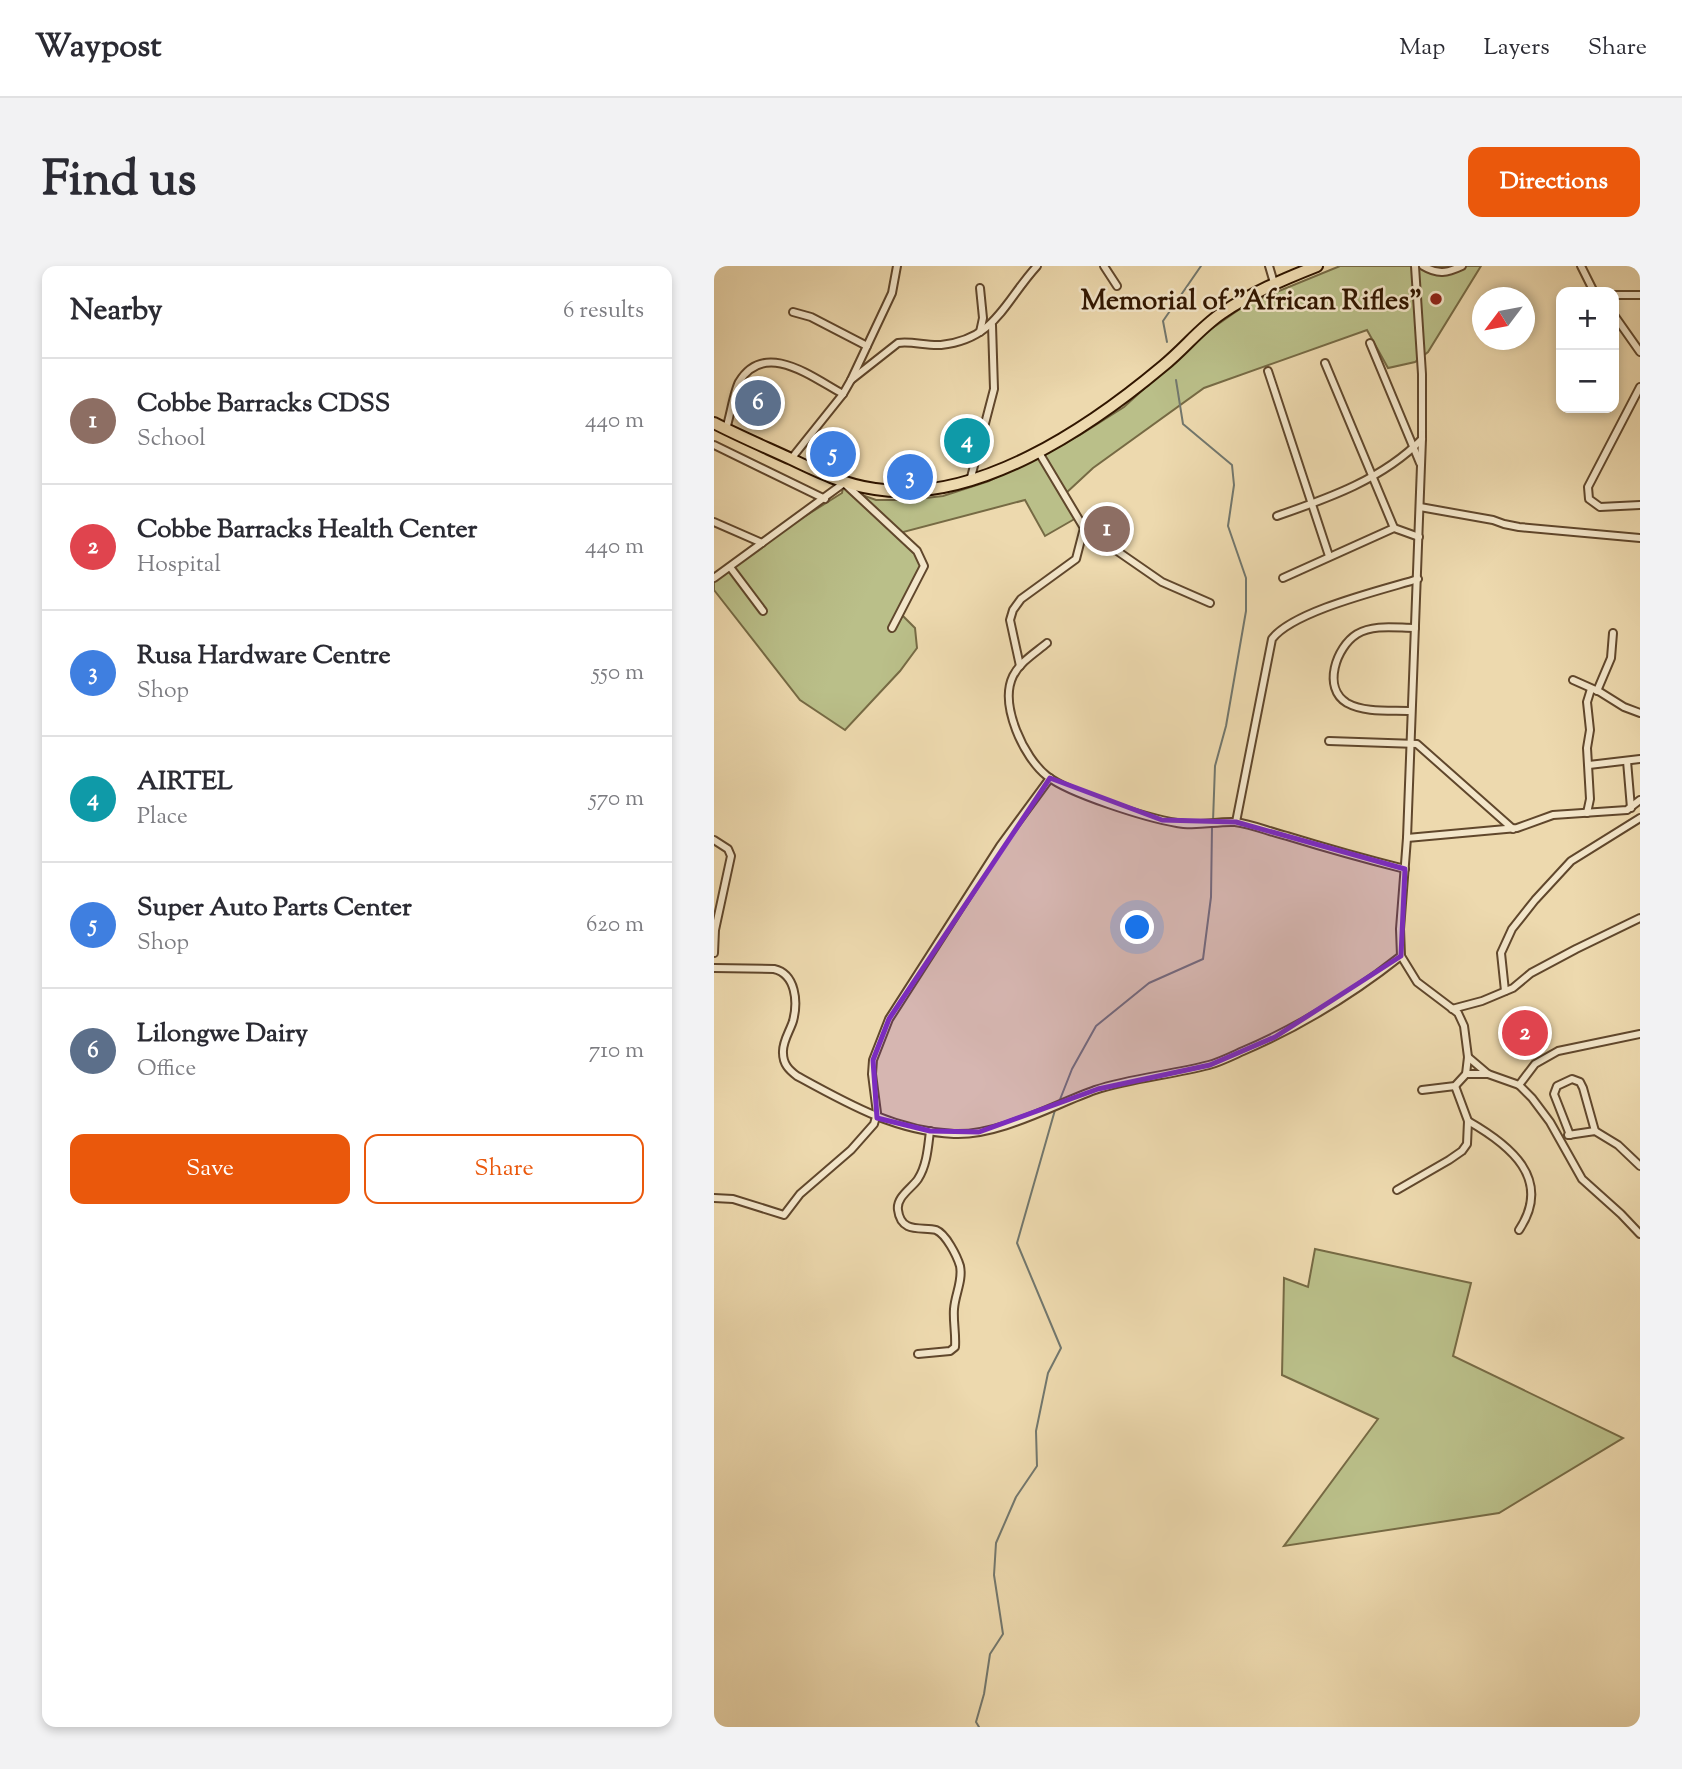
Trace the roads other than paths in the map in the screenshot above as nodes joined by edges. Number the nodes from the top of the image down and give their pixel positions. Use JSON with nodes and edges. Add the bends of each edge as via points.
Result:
{"nodes":[{"id":1,"x":897,"y":266,"type":"edge"},
{"id":2,"x":1037,"y":266,"type":"edge"},
{"id":3,"x":1104,"y":266,"type":"edge"},
{"id":4,"x":1269,"y":266,"type":"edge"},
{"id":5,"x":1317,"y":266,"type":"edge"},
{"id":6,"x":1415,"y":266,"type":"edge"},
{"id":7,"x":1423,"y":266,"type":"edge"},
{"id":8,"x":1462,"y":266,"type":"edge"},
{"id":9,"x":1581,"y":266,"type":"edge"},
{"id":10,"x":1274,"y":284,"type":"junction"},
{"id":11,"x":1117,"y":286,"type":"dead end"},
{"id":12,"x":1592,"y":287,"type":"edge"},
{"id":13,"x":980,"y":288,"type":"dead end"},
{"id":14,"x":1619,"y":295,"type":"edge"},
{"id":15,"x":1640,"y":295,"type":"edge"},
{"id":16,"x":793,"y":312,"type":"dead end"},
{"id":17,"x":983,"y":321,"type":"junction"},
{"id":18,"x":1619,"y":322,"type":"edge"},
{"id":19,"x":991,"y":326,"type":"junction"},
{"id":20,"x":980,"y":332,"type":"junction"},
{"id":21,"x":1370,"y":343,"type":"dead end"},
{"id":22,"x":867,"y":346,"type":"junction"},
{"id":23,"x":1640,"y":350,"type":"edge"},
{"id":24,"x":1325,"y":363,"type":"dead end"},
{"id":25,"x":1268,"y":371,"type":"dead end"},
{"id":26,"x":851,"y":380,"type":"junction"},
{"id":27,"x":1640,"y":387,"type":"edge"},
{"id":28,"x":843,"y":394,"type":"junction"},
{"id":29,"x":714,"y":424,"type":"edge"},
{"id":30,"x":726,"y":429,"type":"junction"},
{"id":31,"x":1422,"y":439,"type":"junction"},
{"id":32,"x":714,"y":445,"type":"edge"},
{"id":33,"x":1413,"y":447,"type":"junction"},
{"id":34,"x":1038,"y":451,"type":"junction"},
{"id":35,"x":791,"y":459,"type":"junction"},
{"id":36,"x":1421,"y":464,"type":"junction"},
{"id":37,"x":1373,"y":477,"type":"junction"},
{"id":38,"x":970,"y":482,"type":"junction"},
{"id":39,"x":844,"y":483,"type":"junction"},
{"id":40,"x":825,"y":499,"type":"junction"},
{"id":41,"x":1311,"y":504,"type":"junction"},
{"id":42,"x":1640,"y":505,"type":"edge"},
{"id":43,"x":1420,"y":507,"type":"junction"},
{"id":44,"x":1277,"y":516,"type":"dead end"},
{"id":45,"x":714,"y":522,"type":"edge"},
{"id":46,"x":1084,"y":528,"type":"junction"},
{"id":47,"x":1394,"y":528,"type":"junction"},
{"id":48,"x":1419,"y":537,"type":"junction"},
{"id":49,"x":1637,"y":538,"type":"edge"},
{"id":50,"x":762,"y":543,"type":"junction"},
{"id":51,"x":1640,"y":546,"type":"edge"},
{"id":52,"x":1329,"y":556,"type":"junction"},
{"id":53,"x":730,"y":567,"type":"junction"},
{"id":54,"x":714,"y":578,"type":"edge"},
{"id":55,"x":1283,"y":578,"type":"dead end"},
{"id":56,"x":1418,"y":579,"type":"junction"},
{"id":57,"x":1210,"y":603,"type":"dead end"},
{"id":58,"x":763,"y":611,"type":"dead end"},
{"id":59,"x":891,"y":628,"type":"dead end"},
{"id":60,"x":1415,"y":628,"type":"junction"},
{"id":61,"x":1614,"y":633,"type":"dead end"},
{"id":62,"x":1047,"y":643,"type":"dead end"},
{"id":63,"x":1020,"y":666,"type":"junction"},
{"id":64,"x":1573,"y":680,"type":"dead end"},
{"id":65,"x":1594,"y":690,"type":"junction"},
{"id":66,"x":1411,"y":711,"type":"junction"},
{"id":67,"x":1640,"y":713,"type":"edge"},
{"id":68,"x":1329,"y":741,"type":"dead end"},
{"id":69,"x":1410,"y":743,"type":"junction"},
{"id":70,"x":1640,"y":759,"type":"edge"},
{"id":71,"x":1627,"y":761,"type":"junction"},
{"id":72,"x":1589,"y":765,"type":"junction"},
{"id":73,"x":1050,"y":778,"type":"junction"},
{"id":74,"x":1640,"y":800,"type":"edge"},
{"id":75,"x":1629,"y":809,"type":"junction"},
{"id":76,"x":1587,"y":813,"type":"junction"},
{"id":77,"x":1640,"y":818,"type":"edge"},
{"id":78,"x":1236,"y":822,"type":"junction"},
{"id":79,"x":1629,"y":825,"type":"junction"},
{"id":80,"x":1513,"y":829,"type":"junction"},
{"id":81,"x":1407,"y":838,"type":"junction"},
{"id":82,"x":714,"y":840,"type":"edge"},
{"id":83,"x":1405,"y":869,"type":"junction"},
{"id":84,"x":1640,"y":918,"type":"edge"},
{"id":85,"x":714,"y":953,"type":"edge"},
{"id":86,"x":1401,"y":956,"type":"junction"},
{"id":87,"x":714,"y":968,"type":"edge"},
{"id":88,"x":1505,"y":991,"type":"junction"},
{"id":89,"x":1452,"y":1009,"type":"junction"},
{"id":90,"x":1640,"y":1034,"type":"edge"},
{"id":91,"x":1468,"y":1057,"type":"junction"},
{"id":92,"x":1488,"y":1073,"type":"junction"},
{"id":93,"x":1466,"y":1074,"type":"junction"},
{"id":94,"x":1519,"y":1085,"type":"junction"},
{"id":95,"x":1455,"y":1086,"type":"junction"},
{"id":96,"x":1422,"y":1090,"type":"dead end"},
{"id":97,"x":877,"y":1118,"type":"junction"},
{"id":98,"x":1468,"y":1121,"type":"junction"},
{"id":99,"x":930,"y":1131,"type":"junction"},
{"id":100,"x":1595,"y":1131,"type":"junction"},
{"id":101,"x":1570,"y":1135,"type":"junction"},
{"id":102,"x":1560,"y":1139,"type":"junction"},
{"id":103,"x":1640,"y":1166,"type":"edge"},
{"id":104,"x":1396,"y":1190,"type":"dead end"},
{"id":105,"x":714,"y":1198,"type":"edge"},
{"id":106,"x":1519,"y":1230,"type":"dead end"},
{"id":107,"x":1640,"y":1234,"type":"edge"},
{"id":108,"x":918,"y":1353,"type":"dead end"}],
"edges":[{"from":1,"to":22,"type":"street","via":[[892,293]]},
{"from":2,"to":19,"type":"street"},
{"from":3,"to":11,"type":"street"},
{"from":4,"to":10,"type":"street"},
{"from":5,"to":10,"type":"highway"},
{"from":6,"to":31,"type":"street"},
{"from":7,"to":8,"type":"street","via":[[1436,273]]},
{"from":9,"to":12,"type":"street"},
{"from":10,"to":34,"type":"highway","via":[[1220,314],[1162,367],[1085,424]]},
{"from":13,"to":17,"type":"street"},
{"from":14,"to":15,"type":"street"},
{"from":16,"to":22,"type":"street"},
{"from":17,"to":19,"type":"street"},
{"from":17,"to":20,"type":"street"},
{"from":18,"to":23,"type":"street"},
{"from":19,"to":20,"type":"street"},
{"from":19,"to":38,"type":"street","via":[[994,389]]},
{"from":20,"to":26,"type":"street","via":[[939,345],[898,343]]},
{"from":21,"to":33,"type":"street"},
{"from":22,"to":26,"type":"street"},
{"from":24,"to":37,"type":"street"},
{"from":25,"to":41,"type":"street"},
{"from":26,"to":28,"type":"street"},
{"from":27,"to":42,"type":"street","via":[[1587,493],[1600,507]]},
{"from":28,"to":30,"type":"street","via":[[783,363],[764,362],[738,383]]},
{"from":28,"to":35,"type":"street"},
{"from":29,"to":30,"type":"highway"},
{"from":30,"to":35,"type":"highway"},
{"from":31,"to":33,"type":"street"},
{"from":31,"to":36,"type":"street"},
{"from":32,"to":40,"type":"street"},
{"from":33,"to":36,"type":"street"},
{"from":33,"to":37,"type":"street"},
{"from":34,"to":38,"type":"highway"},
{"from":34,"to":46,"type":"street"},
{"from":35,"to":39,"type":"highway"},
{"from":36,"to":43,"type":"street"},
{"from":37,"to":41,"type":"street"},
{"from":37,"to":47,"type":"street"},
{"from":38,"to":39,"type":"highway","via":[[928,491],[876,490]]},
{"from":39,"to":40,"type":"street"},
{"from":39,"to":59,"type":"street","via":[[917,551],[924,566]]},
{"from":40,"to":50,"type":"street"},
{"from":41,"to":44,"type":"street"},
{"from":41,"to":52,"type":"street"},
{"from":43,"to":48,"type":"street"},
{"from":43,"to":49,"type":"street","via":[[1519,527]]},
{"from":45,"to":50,"type":"street"},
{"from":46,"to":57,"type":"street","via":[[1163,582]]},
{"from":46,"to":63,"type":"street","via":[[1076,559],[1021,599],[1010,615]]},
{"from":47,"to":48,"type":"street"},
{"from":47,"to":52,"type":"street"},
{"from":48,"to":56,"type":"street"},
{"from":49,"to":51,"type":"street"},
{"from":50,"to":53,"type":"street"},
{"from":52,"to":55,"type":"street"},
{"from":53,"to":54,"type":"street"},
{"from":53,"to":58,"type":"street"},
{"from":56,"to":60,"type":"street"},
{"from":56,"to":78,"type":"street","via":[[1314,613],[1279,630],[1272,639]]},
{"from":60,"to":66,"type":"street"},
{"from":60,"to":66,"type":"street","via":[[1376,628],[1358,634],[1336,658],[1334,679],[1336,692],[1358,708]]},
{"from":61,"to":65,"type":"street","via":[[1611,658]]},
{"from":62,"to":63,"type":"street"},
{"from":63,"to":73,"type":"street","via":[[1010,682],[1010,713],[1027,749]]},
{"from":64,"to":65,"type":"street"},
{"from":65,"to":67,"type":"street"},
{"from":65,"to":72,"type":"street","via":[[1587,702]]},
{"from":66,"to":69,"type":"street"},
{"from":68,"to":69,"type":"street"},
{"from":69,"to":80,"type":"street","via":[[1422,747]]},
{"from":69,"to":81,"type":"street"},
{"from":70,"to":71,"type":"street"},
{"from":71,"to":72,"type":"street"},
{"from":71,"to":75,"type":"street"},
{"from":72,"to":76,"type":"street"},
{"from":73,"to":78,"type":"street","via":[[1162,820],[1188,825]]},
{"from":73,"to":97,"type":"street","via":[[1000,846],[889,1018],[873,1060]]},
{"from":74,"to":75,"type":"street"},
{"from":75,"to":76,"type":"street"},
{"from":75,"to":79,"type":"street"},
{"from":76,"to":80,"type":"street","via":[[1553,815]]},
{"from":77,"to":79,"type":"street"},
{"from":78,"to":83,"type":"street"},
{"from":79,"to":88,"type":"street","via":[[1571,862],[1512,929],[1501,953]]},
{"from":80,"to":81,"type":"street"},
{"from":81,"to":83,"type":"street"},
{"from":82,"to":85,"type":"street","via":[[731,856]]},
{"from":83,"to":86,"type":"street"},
{"from":84,"to":88,"type":"street"},
{"from":86,"to":89,"type":"street","via":[[1417,982]]},
{"from":86,"to":99,"type":"street","via":[[1368,982],[1275,1038],[1210,1065],[1098,1089],[979,1132]]},
{"from":87,"to":97,"type":"street","via":[[783,972],[794,989],[795,1001],[782,1051],[787,1067]]},
{"from":88,"to":89,"type":"street"},
{"from":89,"to":91,"type":"street","via":[[1464,1026]]},
{"from":90,"to":94,"type":"street","via":[[1558,1051],[1535,1064]]},
{"from":91,"to":92,"type":"street"},
{"from":91,"to":93,"type":"street"},
{"from":92,"to":93,"type":"street"},
{"from":92,"to":94,"type":"street"},
{"from":93,"to":95,"type":"street"},
{"from":94,"to":102,"type":"street"},
{"from":95,"to":96,"type":"street"},
{"from":95,"to":98,"type":"street"},
{"from":97,"to":99,"type":"street"},
{"from":97,"to":105,"type":"street","via":[[784,1215],[733,1199]]},
{"from":98,"to":104,"type":"street","via":[[1467,1144],[1462,1151]]},
{"from":98,"to":106,"type":"street","via":[[1505,1144],[1529,1179],[1534,1196]]},
{"from":99,"to":108,"type":"street","via":[[922,1171],[904,1194],[898,1211],[913,1229],[934,1230],[944,1236],[960,1265],[960,1281],[954,1310],[955,1347]]},
{"from":100,"to":101,"type":"street"},
{"from":100,"to":101,"type":"street","via":[[1583,1088],[1572,1079],[1557,1086],[1554,1094]]},
{"from":100,"to":103,"type":"street"},
{"from":101,"to":102,"type":"street"},
{"from":102,"to":107,"type":"street","via":[[1582,1179]]}]}
